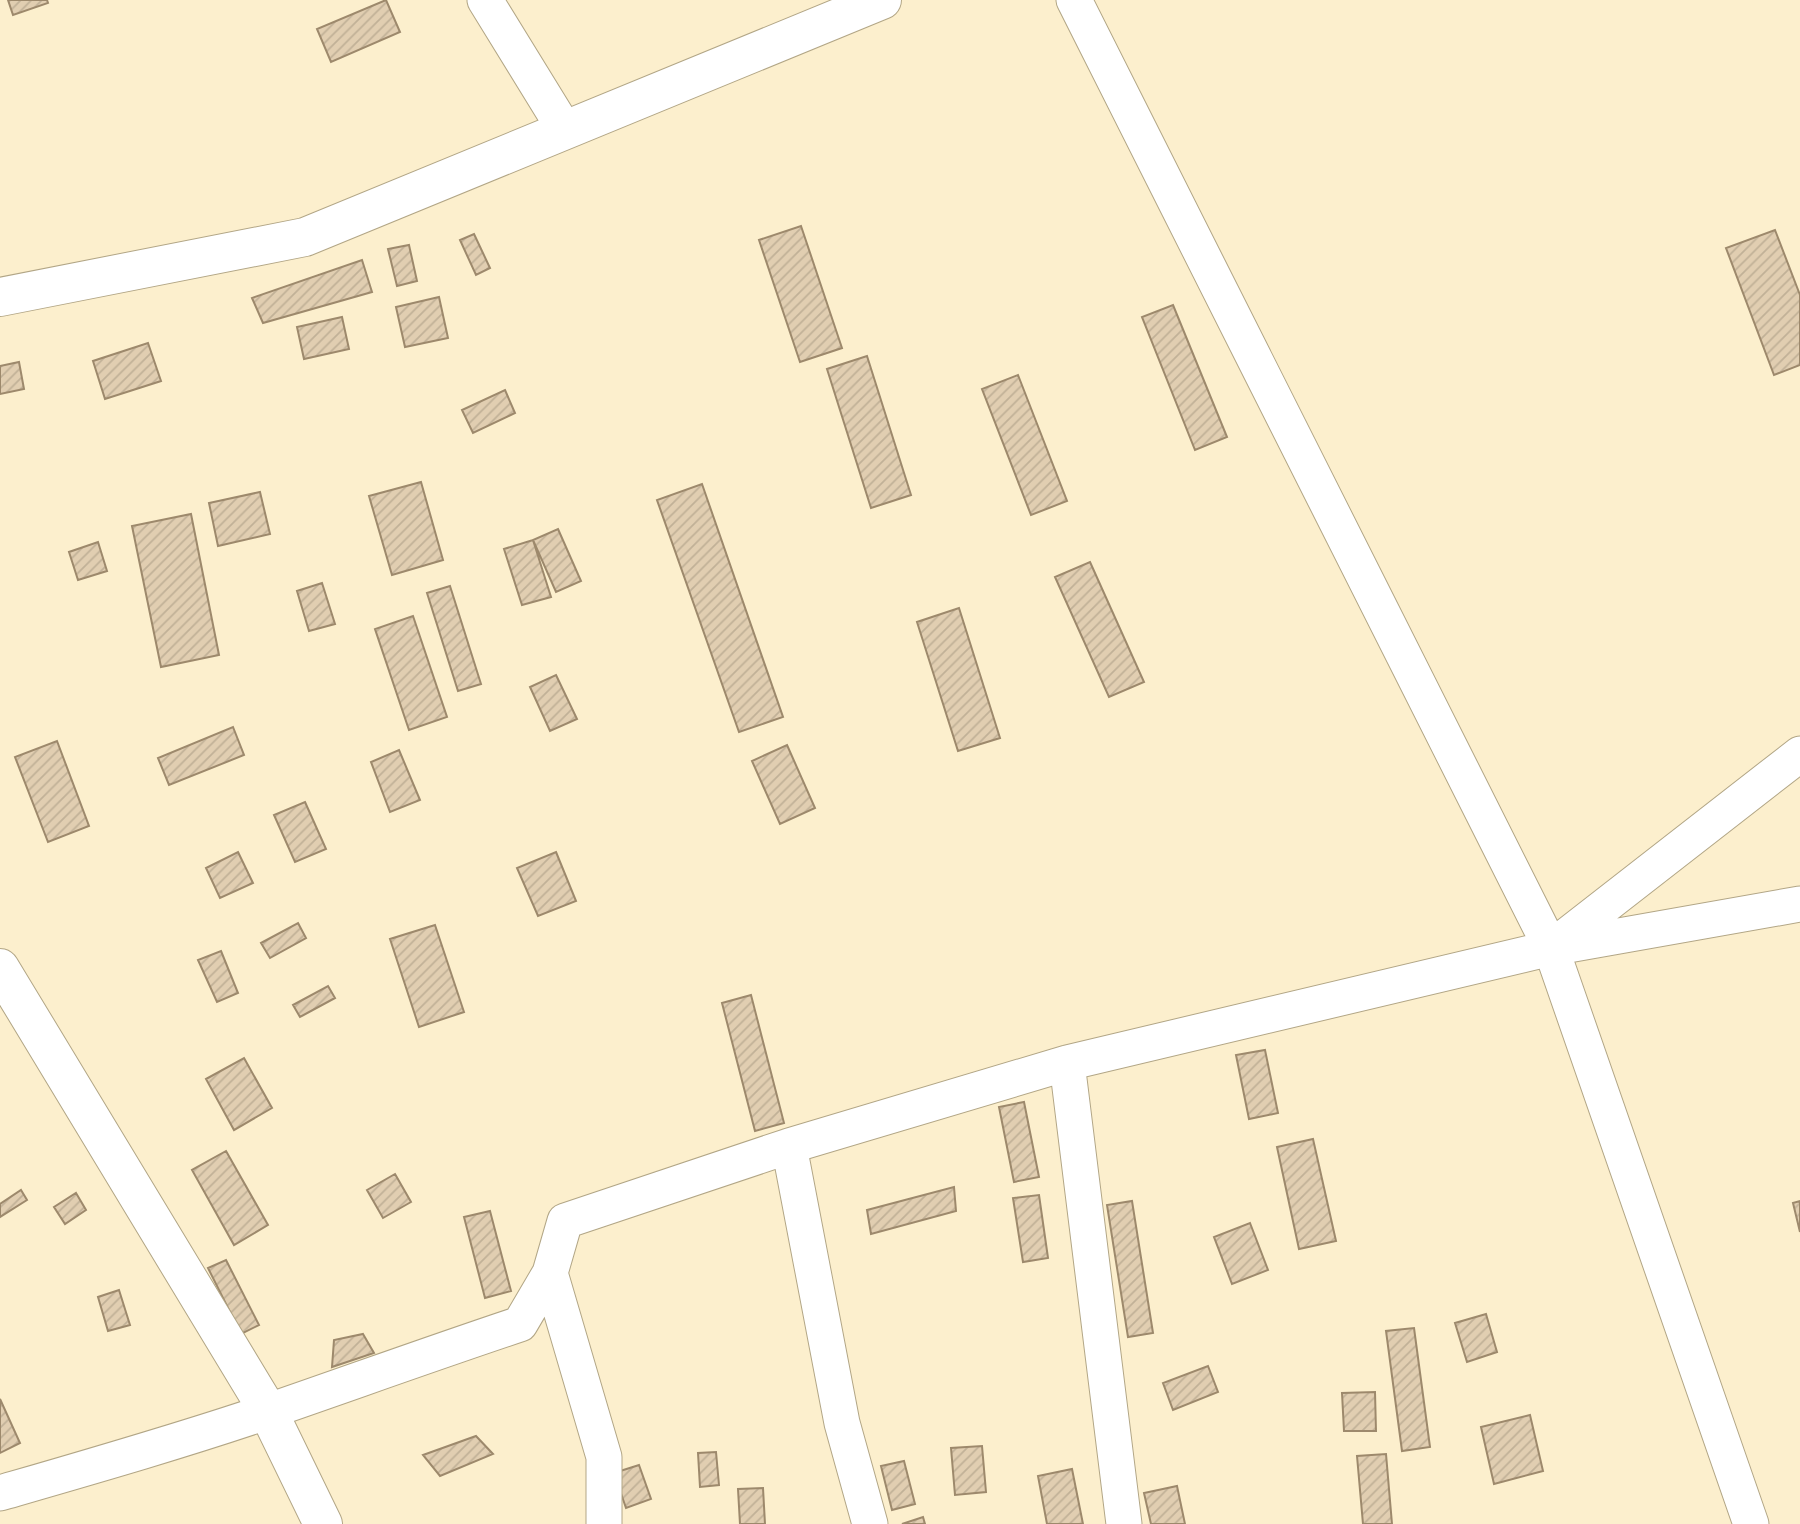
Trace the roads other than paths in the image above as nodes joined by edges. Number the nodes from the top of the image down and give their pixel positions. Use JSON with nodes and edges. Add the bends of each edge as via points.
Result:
{"nodes":[{"id":1,"x":485,"y":0,"type":"edge"},
{"id":2,"x":882,"y":0,"type":"edge"},
{"id":3,"x":1074,"y":0,"type":"edge"},
{"id":4,"x":565,"y":130,"type":"junction"},
{"id":5,"x":0,"y":297,"type":"edge"},
{"id":6,"x":1800,"y":754,"type":"edge"},
{"id":7,"x":1800,"y":904,"type":"edge"},
{"id":8,"x":1551,"y":948,"type":"junction"},
{"id":9,"x":0,"y":968,"type":"edge"},
{"id":10,"x":1067,"y":1063,"type":"junction"},
{"id":11,"x":789,"y":1146,"type":"junction"},
{"id":12,"x":550,"y":1273,"type":"junction"},
{"id":13,"x":268,"y":1411,"type":"junction"},
{"id":14,"x":0,"y":1493,"type":"edge"},
{"id":15,"x":323,"y":1524,"type":"edge"},
{"id":16,"x":604,"y":1524,"type":"edge"},
{"id":17,"x":870,"y":1524,"type":"edge"},
{"id":18,"x":1124,"y":1524,"type":"edge"},
{"id":19,"x":1751,"y":1524,"type":"edge"}],
"edges":[{"from":1,"to":4,"type":"street"},
{"from":2,"to":4,"type":"street"},
{"from":3,"to":8,"type":"street"},
{"from":4,"to":5,"type":"street","via":[[305,237]]},
{"from":6,"to":8,"type":"street"},
{"from":7,"to":8,"type":"street"},
{"from":8,"to":10,"type":"street"},
{"from":8,"to":19,"type":"street"},
{"from":9,"to":13,"type":"street"},
{"from":10,"to":11,"type":"street"},
{"from":10,"to":18,"type":"street"},
{"from":11,"to":12,"type":"street","via":[[565,1221]]},
{"from":11,"to":17,"type":"street","via":[[842,1423]]},
{"from":12,"to":13,"type":"street","via":[[520,1324]]},
{"from":12,"to":16,"type":"street","via":[[604,1457]]},
{"from":13,"to":14,"type":"street"},
{"from":13,"to":15,"type":"street"}]}
